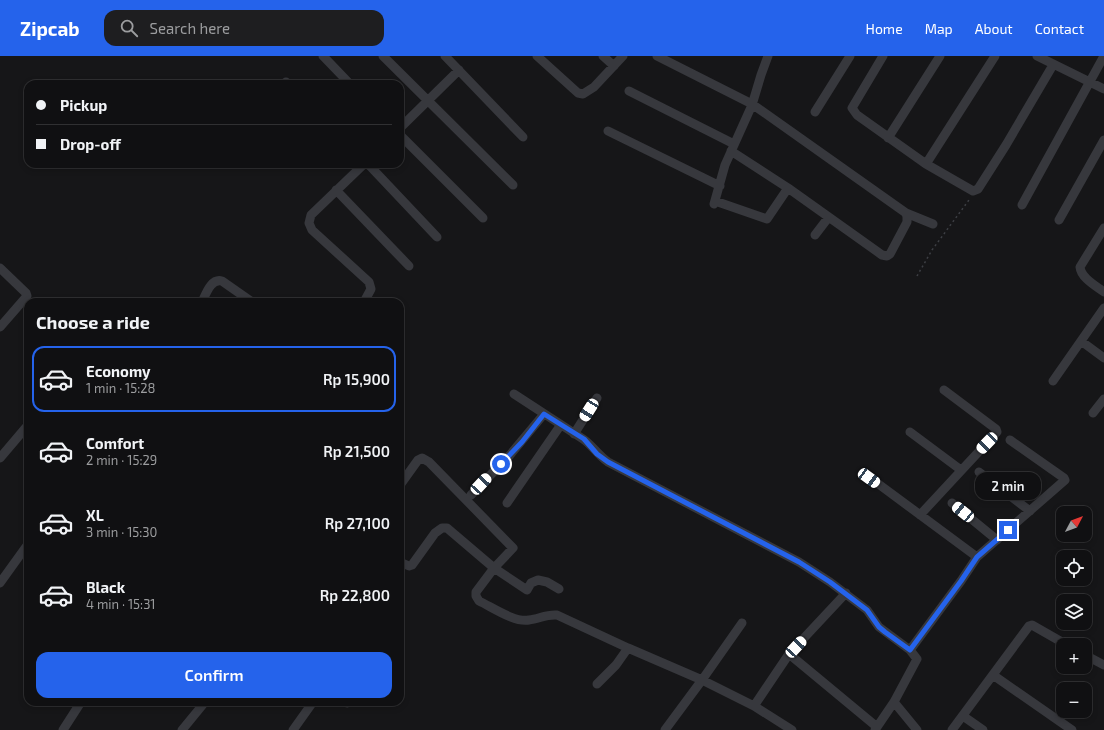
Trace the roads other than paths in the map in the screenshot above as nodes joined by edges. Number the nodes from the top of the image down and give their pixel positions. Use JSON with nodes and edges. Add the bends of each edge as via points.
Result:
{"nodes":[{"id":1,"x":323,"y":56,"type":"edge"},
{"id":2,"x":383,"y":56,"type":"edge"},
{"id":3,"x":445,"y":56,"type":"edge"},
{"id":4,"x":537,"y":56,"type":"edge"},
{"id":5,"x":603,"y":56,"type":"edge"},
{"id":6,"x":623,"y":56,"type":"edge"},
{"id":7,"x":657,"y":56,"type":"edge"},
{"id":8,"x":768,"y":56,"type":"edge"},
{"id":9,"x":850,"y":56,"type":"edge"},
{"id":10,"x":883,"y":56,"type":"edge"},
{"id":11,"x":940,"y":56,"type":"edge"},
{"id":12,"x":995,"y":56,"type":"edge"},
{"id":13,"x":1037,"y":56,"type":"edge"},
{"id":14,"x":1104,"y":56,"type":"edge"},
{"id":15,"x":1054,"y":65,"type":"junction"},
{"id":16,"x":614,"y":66,"type":"junction"},
{"id":17,"x":459,"y":70,"type":"junction"},
{"id":18,"x":346,"y":80,"type":"edge"},
{"id":19,"x":1091,"y":82,"type":"junction"},
{"id":20,"x":1104,"y":89,"type":"edge"},
{"id":21,"x":629,"y":91,"type":"dead end"},
{"id":22,"x":427,"y":101,"type":"junction"},
{"id":23,"x":752,"y":105,"type":"junction"},
{"id":24,"x":815,"y":112,"type":"dead end"},
{"id":25,"x":404,"y":124,"type":"edge"},
{"id":26,"x":608,"y":132,"type":"dead end"},
{"id":27,"x":523,"y":137,"type":"dead end"},
{"id":28,"x":888,"y":138,"type":"junction"},
{"id":29,"x":404,"y":139,"type":"edge"},
{"id":30,"x":1104,"y":140,"type":"edge"},
{"id":31,"x":733,"y":147,"type":"junction"},
{"id":32,"x":926,"y":164,"type":"junction"},
{"id":33,"x":360,"y":168,"type":"edge"},
{"id":34,"x":372,"y":168,"type":"edge"},
{"id":35,"x":513,"y":185,"type":"dead end"},
{"id":36,"x":720,"y":186,"type":"junction"},
{"id":37,"x":788,"y":188,"type":"junction"},
{"id":38,"x":336,"y":190,"type":"junction"},
{"id":39,"x":1022,"y":205,"type":"dead end"},
{"id":40,"x":906,"y":212,"type":"junction"},
{"id":41,"x":483,"y":218,"type":"dead end"},
{"id":42,"x":828,"y":218,"type":"junction"},
{"id":43,"x":1059,"y":220,"type":"dead end"},
{"id":44,"x":932,"y":224,"type":"dead end"},
{"id":45,"x":1104,"y":228,"type":"edge"},
{"id":46,"x":815,"y":235,"type":"dead end"},
{"id":47,"x":437,"y":236,"type":"dead end"},
{"id":48,"x":409,"y":266,"type":"dead end"},
{"id":49,"x":0,"y":268,"type":"edge"},
{"id":50,"x":1104,"y":292,"type":"edge"},
{"id":51,"x":25,"y":298,"type":"edge"},
{"id":52,"x":204,"y":298,"type":"edge"},
{"id":53,"x":246,"y":298,"type":"edge"},
{"id":54,"x":366,"y":298,"type":"edge"},
{"id":55,"x":24,"y":299,"type":"edge"},
{"id":56,"x":1104,"y":308,"type":"edge"},
{"id":57,"x":0,"y":327,"type":"edge"},
{"id":58,"x":1081,"y":341,"type":"junction"},
{"id":59,"x":1104,"y":358,"type":"edge"},
{"id":60,"x":1052,"y":381,"type":"dead end"},
{"id":61,"x":944,"y":390,"type":"dead end"},
{"id":62,"x":514,"y":394,"type":"dead end"},
{"id":63,"x":597,"y":398,"type":"dead end"},
{"id":64,"x":1104,"y":399,"type":"edge"},
{"id":65,"x":1093,"y":413,"type":"dead end"},
{"id":66,"x":544,"y":414,"type":"junction"},
{"id":67,"x":560,"y":426,"type":"junction"},
{"id":68,"x":24,"y":430,"type":"edge"},
{"id":69,"x":910,"y":432,"type":"dead end"},
{"id":70,"x":574,"y":434,"type":"junction"},
{"id":71,"x":1010,"y":440,"type":"dead end"},
{"id":72,"x":0,"y":458,"type":"edge"},
{"id":73,"x":961,"y":470,"type":"junction"},
{"id":74,"x":979,"y":472,"type":"dead end"},
{"id":75,"x":869,"y":478,"type":"dead end"},
{"id":76,"x":404,"y":479,"type":"edge"},
{"id":77,"x":471,"y":496,"type":"dead end"},
{"id":78,"x":952,"y":503,"type":"dead end"},
{"id":79,"x":507,"y":504,"type":"dead end"},
{"id":80,"x":1030,"y":511,"type":"junction"},
{"id":81,"x":920,"y":515,"type":"junction"},
{"id":82,"x":997,"y":540,"type":"junction"},
{"id":83,"x":24,"y":550,"type":"edge"},
{"id":84,"x":977,"y":557,"type":"junction"},
{"id":85,"x":404,"y":564,"type":"edge"},
{"id":86,"x":494,"y":568,"type":"junction"},
{"id":87,"x":0,"y":583,"type":"edge"},
{"id":88,"x":558,"y":589,"type":"dead end"},
{"id":89,"x":846,"y":593,"type":"junction"},
{"id":90,"x":742,"y":623,"type":"dead end"},
{"id":91,"x":1056,"y":639,"type":"edge"},
{"id":92,"x":628,"y":648,"type":"junction"},
{"id":93,"x":910,"y":650,"type":"junction"},
{"id":94,"x":789,"y":654,"type":"junction"},
{"id":95,"x":1092,"y":659,"type":"edge"},
{"id":96,"x":1104,"y":666,"type":"edge"},
{"id":97,"x":993,"y":675,"type":"junction"},
{"id":98,"x":702,"y":680,"type":"junction"},
{"id":99,"x":597,"y":684,"type":"dead end"},
{"id":100,"x":894,"y":702,"type":"junction"},
{"id":101,"x":78,"y":706,"type":"edge"},
{"id":102,"x":202,"y":706,"type":"edge"},
{"id":103,"x":310,"y":706,"type":"edge"},
{"id":104,"x":754,"y":706,"type":"junction"},
{"id":105,"x":963,"y":716,"type":"junction"},
{"id":106,"x":876,"y":728,"type":"edge"},
{"id":107,"x":63,"y":730,"type":"edge"},
{"id":108,"x":182,"y":730,"type":"edge"},
{"id":109,"x":293,"y":730,"type":"edge"},
{"id":110,"x":665,"y":730,"type":"edge"},
{"id":111,"x":792,"y":730,"type":"edge"},
{"id":112,"x":917,"y":730,"type":"edge"},
{"id":113,"x":952,"y":730,"type":"edge"},
{"id":114,"x":983,"y":730,"type":"edge"},
{"id":115,"x":1072,"y":730,"type":"edge"}],
"edges":[{"from":1,"to":18,"type":"street"},
{"from":2,"to":22,"type":"street"},
{"from":3,"to":17,"type":"street"},
{"from":4,"to":16,"type":"street","via":[[578,93],[583,94],[594,87]]},
{"from":5,"to":16,"type":"street"},
{"from":6,"to":16,"type":"street"},
{"from":7,"to":23,"type":"street"},
{"from":8,"to":23,"type":"street"},
{"from":9,"to":24,"type":"street"},
{"from":10,"to":28,"type":"street","via":[[852,108],[857,115]]},
{"from":11,"to":28,"type":"street"},
{"from":12,"to":32,"type":"street"},
{"from":13,"to":15,"type":"street"},
{"from":14,"to":19,"type":"street"},
{"from":15,"to":19,"type":"street"},
{"from":15,"to":32,"type":"street","via":[[978,189],[973,191]]},
{"from":17,"to":22,"type":"street"},
{"from":17,"to":27,"type":"street"},
{"from":19,"to":20,"type":"street"},
{"from":19,"to":39,"type":"street"},
{"from":21,"to":31,"type":"street"},
{"from":22,"to":25,"type":"street"},
{"from":22,"to":35,"type":"street"},
{"from":23,"to":31,"type":"street"},
{"from":23,"to":40,"type":"street"},
{"from":26,"to":36,"type":"street"},
{"from":28,"to":32,"type":"street"},
{"from":29,"to":41,"type":"street"},
{"from":30,"to":43,"type":"street"},
{"from":31,"to":36,"type":"street"},
{"from":31,"to":37,"type":"street"},
{"from":33,"to":38,"type":"street"},
{"from":34,"to":47,"type":"street"},
{"from":36,"to":37,"type":"street","via":[[714,202],[767,219]]},
{"from":37,"to":42,"type":"street"},
{"from":38,"to":48,"type":"street"},
{"from":38,"to":54,"type":"street","via":[[312,215],[309,223],[312,230],[369,282],[371,289]]},
{"from":40,"to":42,"type":"street","via":[[907,222],[885,259]]},
{"from":40,"to":44,"type":"street"},
{"from":42,"to":46,"type":"street"},
{"from":45,"to":50,"type":"street","via":[[1080,267],[1082,275]]},
{"from":49,"to":51,"type":"street","via":[[26,293]]},
{"from":52,"to":53,"type":"street","via":[[216,280],[222,281]]},
{"from":55,"to":57,"type":"street"},
{"from":56,"to":58,"type":"street"},
{"from":58,"to":59,"type":"street"},
{"from":58,"to":60,"type":"street"},
{"from":61,"to":73,"type":"street","via":[[997,432]]},
{"from":62,"to":66,"type":"street"},
{"from":63,"to":70,"type":"street"},
{"from":64,"to":65,"type":"street"},
{"from":66,"to":67,"type":"street"},
{"from":66,"to":77,"type":"street"},
{"from":67,"to":70,"type":"street"},
{"from":67,"to":79,"type":"street"},
{"from":68,"to":72,"type":"street"},
{"from":69,"to":73,"type":"street"},
{"from":70,"to":89,"type":"street","via":[[584,439],[608,462],[799,562]]},
{"from":71,"to":80,"type":"street","via":[[1064,478],[1064,482]]},
{"from":73,"to":81,"type":"street"},
{"from":74,"to":80,"type":"street"},
{"from":75,"to":81,"type":"street"},
{"from":76,"to":86,"type":"street","via":[[418,460],[422,458],[429,462],[513,548]]},
{"from":78,"to":82,"type":"street"},
{"from":80,"to":82,"type":"street"},
{"from":81,"to":84,"type":"street"},
{"from":82,"to":84,"type":"street"},
{"from":83,"to":87,"type":"street"},
{"from":84,"to":93,"type":"street"},
{"from":85,"to":86,"type":"street","via":[[412,565],[435,533],[444,528],[450,530]]},
{"from":86,"to":88,"type":"street","via":[[527,590],[531,583],[538,580]]},
{"from":86,"to":92,"type":"street","via":[[476,592],[479,601],[513,618],[523,620],[549,614],[557,615]]},
{"from":89,"to":93,"type":"street","via":[[867,610],[879,627]]},
{"from":89,"to":94,"type":"street"},
{"from":90,"to":98,"type":"street"},
{"from":91,"to":97,"type":"street","via":[[1029,626]]},
{"from":92,"to":98,"type":"street"},
{"from":92,"to":99,"type":"street"},
{"from":93,"to":100,"type":"street","via":[[917,661]]},
{"from":94,"to":104,"type":"street"},
{"from":94,"to":106,"type":"street"},
{"from":95,"to":96,"type":"street"},
{"from":97,"to":105,"type":"street"},
{"from":97,"to":115,"type":"street"},
{"from":98,"to":104,"type":"street"},
{"from":98,"to":110,"type":"street"},
{"from":100,"to":106,"type":"street"},
{"from":100,"to":112,"type":"street"},
{"from":101,"to":107,"type":"street"},
{"from":102,"to":108,"type":"street"},
{"from":103,"to":109,"type":"street"},
{"from":104,"to":111,"type":"street"},
{"from":105,"to":113,"type":"street"},
{"from":105,"to":114,"type":"street"}]}
